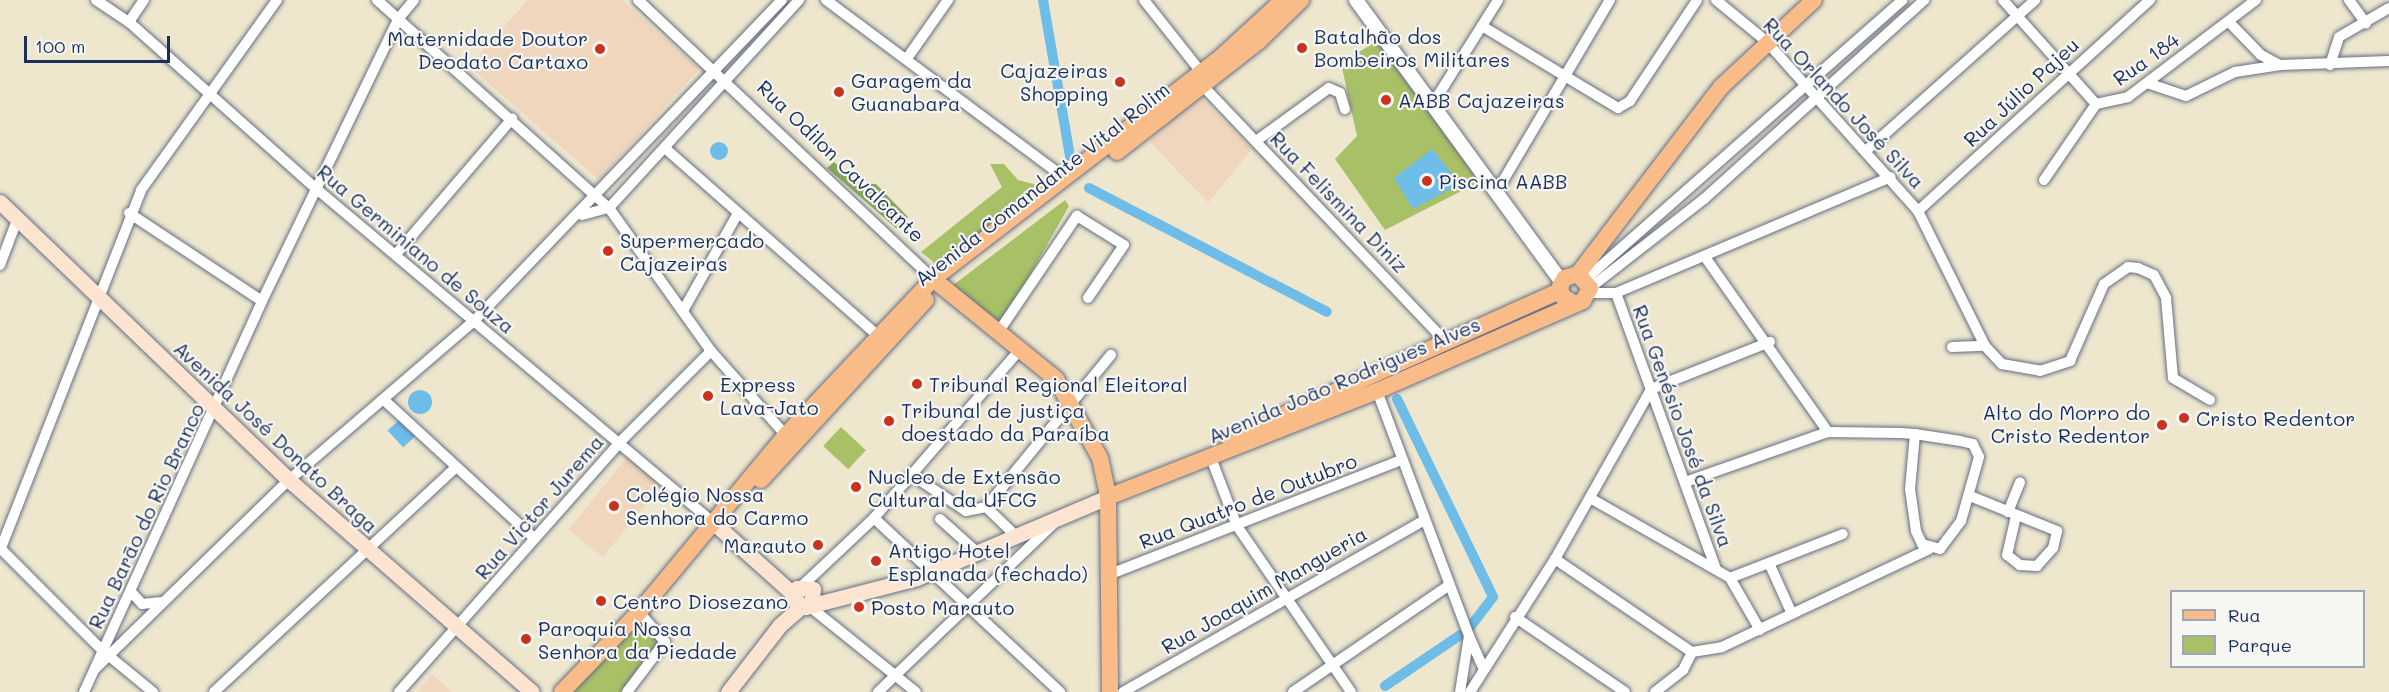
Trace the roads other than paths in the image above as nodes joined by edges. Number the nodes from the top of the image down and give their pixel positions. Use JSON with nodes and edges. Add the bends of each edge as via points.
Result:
{"nodes":[{"id":1,"x":96,"y":0,"type":"edge"},
{"id":2,"x":144,"y":0,"type":"edge"},
{"id":3,"x":277,"y":0,"type":"edge"},
{"id":4,"x":377,"y":0,"type":"edge"},
{"id":5,"x":414,"y":0,"type":"edge"},
{"id":6,"x":638,"y":0,"type":"edge"},
{"id":7,"x":782,"y":0,"type":"edge"},
{"id":8,"x":799,"y":0,"type":"edge"},
{"id":9,"x":826,"y":0,"type":"edge"},
{"id":10,"x":948,"y":0,"type":"edge"},
{"id":11,"x":1143,"y":0,"type":"edge"},
{"id":12,"x":1283,"y":0,"type":"edge"},
{"id":13,"x":1301,"y":0,"type":"edge"},
{"id":14,"x":1356,"y":0,"type":"edge"},
{"id":15,"x":1498,"y":0,"type":"edge"},
{"id":16,"x":1610,"y":0,"type":"edge"},
{"id":17,"x":1696,"y":0,"type":"edge"},
{"id":18,"x":1716,"y":0,"type":"edge"},
{"id":19,"x":1903,"y":0,"type":"edge"},
{"id":20,"x":1924,"y":0,"type":"edge"},
{"id":21,"x":2003,"y":0,"type":"edge"},
{"id":22,"x":2034,"y":0,"type":"edge"},
{"id":23,"x":2150,"y":0,"type":"edge"},
{"id":24,"x":2256,"y":0,"type":"edge"},
{"id":25,"x":2349,"y":0,"type":"edge"},
{"id":26,"x":1807,"y":2,"type":"edge"},
{"id":27,"x":2389,"y":8,"type":"edge"},
{"id":28,"x":2016,"y":16,"type":"junction"},
{"id":29,"x":399,"y":18,"type":"junction"},
{"id":30,"x":129,"y":22,"type":"junction"},
{"id":31,"x":2229,"y":22,"type":"junction"},
{"id":32,"x":2366,"y":23,"type":"junction"},
{"id":33,"x":1482,"y":26,"type":"junction"},
{"id":34,"x":1766,"y":41,"type":"junction"},
{"id":35,"x":908,"y":57,"type":"junction"},
{"id":36,"x":2389,"y":61,"type":"edge"},
{"id":37,"x":2280,"y":65,"type":"junction"},
{"id":38,"x":2330,"y":65,"type":"junction"},
{"id":39,"x":2070,"y":70,"type":"junction"},
{"id":40,"x":1564,"y":75,"type":"junction"},
{"id":41,"x":723,"y":76,"type":"junction"},
{"id":42,"x":1202,"y":79,"type":"junction"},
{"id":43,"x":1805,"y":82,"type":"junction"},
{"id":44,"x":2147,"y":83,"type":"junction"},
{"id":45,"x":210,"y":92,"type":"junction"},
{"id":46,"x":1818,"y":96,"type":"junction"},
{"id":47,"x":2096,"y":104,"type":"junction"},
{"id":48,"x":1432,"y":105,"type":"junction"},
{"id":49,"x":1345,"y":109,"type":"dead end"},
{"id":50,"x":512,"y":119,"type":"junction"},
{"id":51,"x":671,"y":120,"type":"junction"},
{"id":52,"x":683,"y":129,"type":"junction"},
{"id":53,"x":1256,"y":141,"type":"junction"},
{"id":54,"x":666,"y":149,"type":"junction"},
{"id":55,"x":1868,"y":149,"type":"junction"},
{"id":56,"x":1065,"y":177,"type":"junction"},
{"id":57,"x":1890,"y":177,"type":"junction"},
{"id":58,"x":2044,"y":180,"type":"dead end"},
{"id":59,"x":319,"y":191,"type":"junction"},
{"id":60,"x":1497,"y":191,"type":"junction"},
{"id":61,"x":595,"y":196,"type":"junction"},
{"id":62,"x":0,"y":202,"type":"edge"},
{"id":63,"x":609,"y":208,"type":"junction"},
{"id":64,"x":1918,"y":211,"type":"junction"},
{"id":65,"x":129,"y":213,"type":"junction"},
{"id":66,"x":582,"y":214,"type":"junction"},
{"id":67,"x":737,"y":215,"type":"junction"},
{"id":68,"x":17,"y":220,"type":"junction"},
{"id":69,"x":1652,"y":220,"type":"junction"},
{"id":70,"x":1664,"y":233,"type":"junction"},
{"id":71,"x":398,"y":254,"type":"junction"},
{"id":72,"x":1705,"y":256,"type":"junction"},
{"id":73,"x":0,"y":265,"type":"edge"},
{"id":74,"x":936,"y":283,"type":"junction"},
{"id":75,"x":1586,"y":284,"type":"junction"},
{"id":76,"x":1561,"y":286,"type":"junction"},
{"id":77,"x":1616,"y":293,"type":"junction"},
{"id":78,"x":97,"y":297,"type":"junction"},
{"id":79,"x":1088,"y":298,"type":"dead end"},
{"id":80,"x":262,"y":301,"type":"junction"},
{"id":81,"x":1574,"y":303,"type":"junction"},
{"id":82,"x":684,"y":309,"type":"junction"},
{"id":83,"x":474,"y":321,"type":"junction"},
{"id":84,"x":997,"y":334,"type":"junction"},
{"id":85,"x":877,"y":335,"type":"junction"},
{"id":86,"x":1770,"y":342,"type":"junction"},
{"id":87,"x":1448,"y":344,"type":"junction"},
{"id":88,"x":1952,"y":346,"type":"dead end"},
{"id":89,"x":1985,"y":346,"type":"junction"},
{"id":90,"x":1021,"y":348,"type":"junction"},
{"id":91,"x":711,"y":351,"type":"junction"},
{"id":92,"x":1111,"y":355,"type":"dead end"},
{"id":93,"x":1651,"y":389,"type":"junction"},
{"id":94,"x":1377,"y":392,"type":"junction"},
{"id":95,"x":384,"y":400,"type":"junction"},
{"id":96,"x":2210,"y":400,"type":"dead end"},
{"id":97,"x":1073,"y":403,"type":"junction"},
{"id":98,"x":215,"y":410,"type":"junction"},
{"id":99,"x":1828,"y":432,"type":"junction"},
{"id":100,"x":1915,"y":434,"type":"junction"},
{"id":101,"x":790,"y":440,"type":"junction"},
{"id":102,"x":619,"y":443,"type":"junction"},
{"id":103,"x":1211,"y":458,"type":"junction"},
{"id":104,"x":1402,"y":460,"type":"junction"},
{"id":105,"x":455,"y":468,"type":"junction"},
{"id":106,"x":912,"y":475,"type":"junction"},
{"id":107,"x":289,"y":480,"type":"junction"},
{"id":108,"x":1688,"y":481,"type":"junction"},
{"id":109,"x":2020,"y":482,"type":"dead end"},
{"id":110,"x":1128,"y":488,"type":"junction"},
{"id":111,"x":1970,"y":496,"type":"junction"},
{"id":112,"x":1108,"y":497,"type":"junction"},
{"id":113,"x":1590,"y":498,"type":"junction"},
{"id":114,"x":986,"y":507,"type":"junction"},
{"id":115,"x":2012,"y":514,"type":"junction"},
{"id":116,"x":720,"y":518,"type":"junction"},
{"id":117,"x":874,"y":518,"type":"junction"},
{"id":118,"x":940,"y":519,"type":"dead end"},
{"id":119,"x":1057,"y":520,"type":"junction"},
{"id":120,"x":1424,"y":520,"type":"junction"},
{"id":121,"x":1237,"y":526,"type":"junction"},
{"id":122,"x":1843,"y":534,"type":"dead end"},
{"id":123,"x":1017,"y":537,"type":"junction"},
{"id":124,"x":534,"y":538,"type":"junction"},
{"id":125,"x":0,"y":548,"type":"edge"},
{"id":126,"x":365,"y":548,"type":"junction"},
{"id":127,"x":1929,"y":549,"type":"junction"},
{"id":128,"x":1026,"y":551,"type":"junction"},
{"id":129,"x":979,"y":554,"type":"junction"},
{"id":130,"x":1555,"y":559,"type":"junction"},
{"id":131,"x":1769,"y":563,"type":"junction"},
{"id":132,"x":1716,"y":570,"type":"junction"},
{"id":133,"x":932,"y":572,"type":"junction"},
{"id":134,"x":1108,"y":575,"type":"junction"},
{"id":135,"x":1730,"y":578,"type":"junction"},
{"id":136,"x":1448,"y":586,"type":"junction"},
{"id":137,"x":131,"y":592,"type":"junction"},
{"id":138,"x":802,"y":594,"type":"junction"},
{"id":139,"x":1285,"y":596,"type":"junction"},
{"id":140,"x":138,"y":602,"type":"junction"},
{"id":141,"x":163,"y":602,"type":"junction"},
{"id":142,"x":966,"y":603,"type":"junction"},
{"id":143,"x":639,"y":612,"type":"junction"},
{"id":144,"x":1792,"y":614,"type":"junction"},
{"id":145,"x":1515,"y":617,"type":"junction"},
{"id":146,"x":136,"y":628,"type":"junction"},
{"id":147,"x":457,"y":628,"type":"junction"},
{"id":148,"x":1760,"y":630,"type":"junction"},
{"id":149,"x":1468,"y":636,"type":"junction"},
{"id":150,"x":1692,"y":652,"type":"junction"},
{"id":151,"x":106,"y":653,"type":"junction"},
{"id":152,"x":1332,"y":664,"type":"junction"},
{"id":153,"x":1484,"y":669,"type":"junction"},
{"id":154,"x":893,"y":674,"type":"junction"},
{"id":155,"x":1474,"y":691,"type":"edge"},
{"id":156,"x":84,"y":692,"type":"edge"},
{"id":157,"x":153,"y":692,"type":"edge"},
{"id":158,"x":214,"y":692,"type":"edge"},
{"id":159,"x":399,"y":692,"type":"edge"},
{"id":160,"x":532,"y":692,"type":"edge"},
{"id":161,"x":562,"y":692,"type":"edge"},
{"id":162,"x":627,"y":692,"type":"edge"},
{"id":163,"x":728,"y":692,"type":"edge"},
{"id":164,"x":878,"y":692,"type":"edge"},
{"id":165,"x":916,"y":692,"type":"edge"},
{"id":166,"x":1060,"y":692,"type":"edge"},
{"id":167,"x":1110,"y":692,"type":"edge"},
{"id":168,"x":1123,"y":692,"type":"edge"},
{"id":169,"x":1293,"y":692,"type":"edge"},
{"id":170,"x":1351,"y":692,"type":"edge"},
{"id":171,"x":1461,"y":692,"type":"edge"},
{"id":172,"x":1625,"y":692,"type":"edge"},
{"id":173,"x":1655,"y":692,"type":"edge"}],
"edges":[{"from":1,"to":30,"type":"street","name":"Rua Germiniano de Souza"},
{"from":2,"to":30,"type":"street"},
{"from":3,"to":45,"type":"street"},
{"from":4,"to":29,"type":"street"},
{"from":5,"to":29,"type":"street","name":"Rua Barāo do Rio Branco"},
{"from":6,"to":41,"type":"street","name":"Rua Odilon Cavalcante"},
{"from":7,"to":41,"type":"street"},
{"from":8,"to":41,"type":"street"},
{"from":9,"to":35,"type":"street"},
{"from":10,"to":35,"type":"street"},
{"from":11,"to":42,"type":"street","name":"Rua Felismina Diniz"},
{"from":12,"to":42,"type":"main road","name":"Avenida Comandante Vital Rolim"},
{"from":13,"to":42,"type":"main road","name":"Avenida Comandante Vital Rolim"},
{"from":14,"to":48,"type":"street"},
{"from":15,"to":33,"type":"street"},
{"from":16,"to":40,"type":"street"},
{"from":17,"to":40,"type":"street","via":[[1625,106],[1612,107]]},
{"from":18,"to":34,"type":"street","name":"Rua Orlando José Silva"},
{"from":19,"to":43,"type":"street"},
{"from":20,"to":46,"type":"street"},
{"from":21,"to":28,"type":"street"},
{"from":22,"to":28,"type":"street"},
{"from":23,"to":39,"type":"street","name":"Rua Júlio Pajeu"},
{"from":24,"to":31,"type":"street","name":"Rua 184"},
{"from":25,"to":32,"type":"street"},
{"from":26,"to":34,"type":"main road"},
{"from":27,"to":32,"type":"street"},
{"from":28,"to":39,"type":"street"},
{"from":28,"to":55,"type":"street"},
{"from":29,"to":50,"type":"street"},
{"from":29,"to":59,"type":"street","name":"Rua Barāo do Rio Branco"},
{"from":30,"to":45,"type":"street","name":"Rua Germiniano de Souza"},
{"from":31,"to":37,"type":"street","via":[[2261,56]]},
{"from":31,"to":44,"type":"street","name":"Rua 184"},
{"from":32,"to":38,"type":"street","via":[[2338,37]]},
{"from":33,"to":40,"type":"street"},
{"from":33,"to":48,"type":"street"},
{"from":34,"to":43,"type":"street","name":"Rua Orlando José Silva"},
{"from":34,"to":75,"type":"main road","via":[[1685,131]]},
{"from":35,"to":56,"type":"street"},
{"from":36,"to":38,"type":"street"},
{"from":37,"to":38,"type":"street"},
{"from":37,"to":44,"type":"street","via":[[2235,72],[2186,96]]},
{"from":39,"to":47,"type":"street"},
{"from":39,"to":64,"type":"street","name":"Rua Júlio Pajeu"},
{"from":40,"to":60,"type":"street"},
{"from":41,"to":51,"type":"street"},
{"from":41,"to":52,"type":"street"},
{"from":41,"to":74,"type":"street","name":"Rua Odilon Cavalcante"},
{"from":42,"to":53,"type":"street","name":"Rua Felismina Diniz"},
{"from":42,"to":56,"type":"main road","name":"Avenida Comandante Vital Rolim"},
{"from":42,"to":74,"type":"main road","name":"Avenida Comandante Vital Rolim"},
{"from":43,"to":46,"type":"street","name":"Rua Orlando José Silva"},
{"from":43,"to":69,"type":"street"},
{"from":44,"to":47,"type":"street","name":"Rua 184","via":[[2128,97]]},
{"from":45,"to":59,"type":"street","name":"Rua Germiniano de Souza"},
{"from":45,"to":65,"type":"street"},
{"from":46,"to":55,"type":"street","name":"Rua Orlando José Silva"},
{"from":46,"to":70,"type":"street"},
{"from":47,"to":58,"type":"street","name":"Rua 184"},
{"from":48,"to":60,"type":"street"},
{"from":49,"to":53,"type":"street","via":[[1340,93],[1329,88]]},
{"from":50,"to":61,"type":"street"},
{"from":50,"to":71,"type":"street"},
{"from":51,"to":52,"type":"street"},
{"from":51,"to":61,"type":"street"},
{"from":52,"to":54,"type":"street"},
{"from":53,"to":87,"type":"street","name":"Rua Felismina Diniz"},
{"from":54,"to":63,"type":"street"},
{"from":54,"to":67,"type":"street"},
{"from":55,"to":57,"type":"street","name":"Rua Orlando José Silva"},
{"from":56,"to":74,"type":"main road","name":"Avenida Comandante Vital Rolim"},
{"from":57,"to":64,"type":"street","name":"Rua Orlando José Silva"},
{"from":57,"to":72,"type":"street"},
{"from":59,"to":71,"type":"street","name":"Rua Germiniano de Souza"},
{"from":59,"to":80,"type":"street","name":"Rua Barāo do Rio Branco"},
{"from":60,"to":76,"type":"street"},
{"from":61,"to":63,"type":"street"},
{"from":61,"to":66,"type":"street"},
{"from":62,"to":68,"type":"main road","name":"Avenida José Donato Braga"},
{"from":63,"to":66,"type":"street"},
{"from":63,"to":82,"type":"street"},
{"from":64,"to":89,"type":"street","name":"Rua Orlando José Silva"},
{"from":65,"to":78,"type":"street"},
{"from":65,"to":80,"type":"street"},
{"from":66,"to":83,"type":"street"},
{"from":67,"to":82,"type":"street"},
{"from":67,"to":85,"type":"street"},
{"from":68,"to":73,"type":"street"},
{"from":68,"to":78,"type":"main road","name":"Avenida José Donato Braga"},
{"from":69,"to":70,"type":"street"},
{"from":69,"to":75,"type":"street"},
{"from":70,"to":75,"type":"street"},
{"from":71,"to":83,"type":"street","name":"Rua Germiniano de Souza"},
{"from":72,"to":77,"type":"street"},
{"from":72,"to":86,"type":"street"},
{"from":74,"to":84,"type":"main road","name":"Rua Odilon Cavalcante"},
{"from":74,"to":85,"type":"main road","name":"Avenida Comandante Vital Rolim"},
{"from":74,"to":101,"type":"main road","name":"Avenida Comandante Vital Rolim"},
{"from":75,"to":76,"type":"main road","name":"Avenida João Rodrigues Alves"},
{"from":75,"to":77,"type":"street"},
{"from":75,"to":81,"type":"main road","name":"Avenida João Rodrigues Alves"},
{"from":76,"to":81,"type":"main road"},
{"from":76,"to":87,"type":"main road","name":"Avenida João Rodrigues Alves"},
{"from":77,"to":93,"type":"street","name":"Rua Genésio José da Silva"},
{"from":78,"to":98,"type":"main road","name":"Avenida José Donato Braga"},
{"from":78,"to":125,"type":"street"},
{"from":79,"to":84,"type":"street","via":[[1124,245],[1077,216]]},
{"from":80,"to":98,"type":"street","name":"Rua Barāo do Rio Branco"},
{"from":81,"to":94,"type":"main road","name":"Avenida João Rodrigues Alves"},
{"from":82,"to":91,"type":"street"},
{"from":83,"to":95,"type":"street"},
{"from":83,"to":102,"type":"street","name":"Rua Germiniano de Souza"},
{"from":84,"to":90,"type":"main road","name":"Rua Odilon Cavalcante"},
{"from":85,"to":101,"type":"main road","name":"Avenida Comandante Vital Rolim"},
{"from":86,"to":93,"type":"street"},
{"from":86,"to":99,"type":"street"},
{"from":87,"to":110,"type":"main road","name":"Avenida João Rodrigues Alves","via":[[1158,467]]},
{"from":88,"to":89,"type":"street"},
{"from":89,"to":96,"type":"street","name":"Rua Orlando José Silva","via":[[2002,364],[2021,371],[2070,361],[2104,284],[2128,267],[2138,268],[2154,274],[2166,298],[2173,378]]},
{"from":90,"to":97,"type":"main road","name":"Rua Odilon Cavalcante"},
{"from":90,"to":106,"type":"street"},
{"from":91,"to":101,"type":"street"},
{"from":91,"to":102,"type":"street","name":"Rua Victor Jurema"},
{"from":92,"to":97,"type":"street"},
{"from":93,"to":108,"type":"street","name":"Rua Genésio José da Silva"},
{"from":93,"to":113,"type":"street"},
{"from":94,"to":103,"type":"main road","name":"Avenida João Rodrigues Alves"},
{"from":94,"to":104,"type":"street"},
{"from":95,"to":105,"type":"street"},
{"from":95,"to":107,"type":"street"},
{"from":97,"to":112,"type":"main road","name":"Rua Odilon Cavalcante","via":[[1100,458]]},
{"from":97,"to":114,"type":"street"},
{"from":98,"to":107,"type":"main road","name":"Avenida José Donato Braga"},
{"from":98,"to":137,"type":"street","name":"Rua Barāo do Rio Branco"},
{"from":99,"to":100,"type":"street"},
{"from":99,"to":108,"type":"street"},
{"from":100,"to":111,"type":"street","via":[[1973,444],[1980,456]]},
{"from":100,"to":127,"type":"street","via":[[1910,489],[1916,531]]},
{"from":101,"to":116,"type":"main road","name":"Avenida Comandante Vital Rolim"},
{"from":102,"to":116,"type":"street","name":"Rua Germiniano de Souza"},
{"from":102,"to":124,"type":"street","name":"Rua Victor Jurema"},
{"from":103,"to":110,"type":"main road","name":"Avenida João Rodrigues Alves"},
{"from":103,"to":121,"type":"street"},
{"from":104,"to":120,"type":"street"},
{"from":104,"to":121,"type":"street","name":"Rua Quatro de Outubro"},
{"from":105,"to":124,"type":"street"},
{"from":105,"to":126,"type":"street"},
{"from":106,"to":114,"type":"street","via":[[966,511]]},
{"from":106,"to":117,"type":"street"},
{"from":107,"to":126,"type":"main road","name":"Avenida José Donato Braga"},
{"from":107,"to":141,"type":"street"},
{"from":108,"to":132,"type":"street","name":"Rua Genésio José da Silva"},
{"from":109,"to":115,"type":"street"},
{"from":110,"to":112,"type":"main road","name":"Avenida João Rodrigues Alves"},
{"from":111,"to":115,"type":"street"},
{"from":111,"to":127,"type":"street","via":[[1948,544]]},
{"from":112,"to":119,"type":"main road","name":"Avenida João Rodrigues Alves"},
{"from":112,"to":134,"type":"main road","name":"Rua Odilon Cavalcante"},
{"from":113,"to":130,"type":"street"},
{"from":113,"to":132,"type":"street"},
{"from":114,"to":123,"type":"street"},
{"from":115,"to":115,"type":"street","via":[[2052,527],[2056,540],[2044,561],[2020,566],[2006,546]]},
{"from":116,"to":138,"type":"main road","name":"Avenida João Rodrigues Alves"},
{"from":116,"to":143,"type":"main road","name":"Avenida Comandante Vital Rolim"},
{"from":117,"to":133,"type":"street"},
{"from":117,"to":138,"type":"street","via":[[823,567]]},
{"from":118,"to":129,"type":"street"},
{"from":119,"to":123,"type":"main road","name":"Avenida João Rodrigues Alves"},
{"from":119,"to":128,"type":"street"},
{"from":120,"to":136,"type":"street"},
{"from":120,"to":139,"type":"street","name":"Rua Joaquim Mangueria"},
{"from":121,"to":134,"type":"street","name":"Rua Quatro de Outubro"},
{"from":121,"to":139,"type":"street"},
{"from":122,"to":131,"type":"street"},
{"from":123,"to":128,"type":"main road"},
{"from":123,"to":129,"type":"main road","name":"Avenida João Rodrigues Alves"},
{"from":124,"to":147,"type":"street","name":"Rua Victor Jurema"},
{"from":125,"to":151,"type":"street"},
{"from":126,"to":147,"type":"main road","name":"Avenida José Donato Braga"},
{"from":126,"to":158,"type":"street"},
{"from":127,"to":144,"type":"street"},
{"from":128,"to":142,"type":"street"},
{"from":129,"to":133,"type":"main road","name":"Avenida João Rodrigues Alves"},
{"from":130,"to":145,"type":"street"},
{"from":130,"to":150,"type":"street"},
{"from":131,"to":135,"type":"street"},
{"from":131,"to":144,"type":"street"},
{"from":132,"to":135,"type":"street"},
{"from":133,"to":138,"type":"main road","name":"Avenida João Rodrigues Alves","via":[[840,599]]},
{"from":133,"to":142,"type":"street"},
{"from":134,"to":167,"type":"main road","name":"Rua Odilon Cavalcante"},
{"from":135,"to":148,"type":"street"},
{"from":136,"to":149,"type":"street"},
{"from":136,"to":152,"type":"street"},
{"from":137,"to":140,"type":"street"},
{"from":137,"to":151,"type":"street","name":"Rua Barāo do Rio Branco"},
{"from":138,"to":154,"type":"street"},
{"from":138,"to":163,"type":"main road"},
{"from":139,"to":152,"type":"street"},
{"from":139,"to":168,"type":"street","name":"Rua Joaquim Mangueria"},
{"from":140,"to":141,"type":"street"},
{"from":140,"to":146,"type":"street"},
{"from":141,"to":146,"type":"street"},
{"from":142,"to":154,"type":"street"},
{"from":142,"to":166,"type":"street"},
{"from":143,"to":161,"type":"main road","name":"Avenida Comandante Vital Rolim"},
{"from":143,"to":162,"type":"street","via":[[665,642]]},
{"from":144,"to":148,"type":"street"},
{"from":145,"to":153,"type":"street"},
{"from":145,"to":172,"type":"street"},
{"from":146,"to":151,"type":"street"},
{"from":147,"to":159,"type":"street","name":"Rua Victor Jurema"},
{"from":147,"to":160,"type":"main road","name":"Avenida José Donato Braga"},
{"from":148,"to":150,"type":"street","via":[[1722,647]]},
{"from":149,"to":153,"type":"street"},
{"from":149,"to":171,"type":"street"},
{"from":150,"to":173,"type":"street","via":[[1683,670]]},
{"from":151,"to":156,"type":"street","name":"Rua Barāo do Rio Branco"},
{"from":151,"to":157,"type":"street"},
{"from":152,"to":169,"type":"street"},
{"from":152,"to":170,"type":"street"},
{"from":153,"to":155,"type":"street"},
{"from":154,"to":164,"type":"street"},
{"from":154,"to":165,"type":"street"}]}
